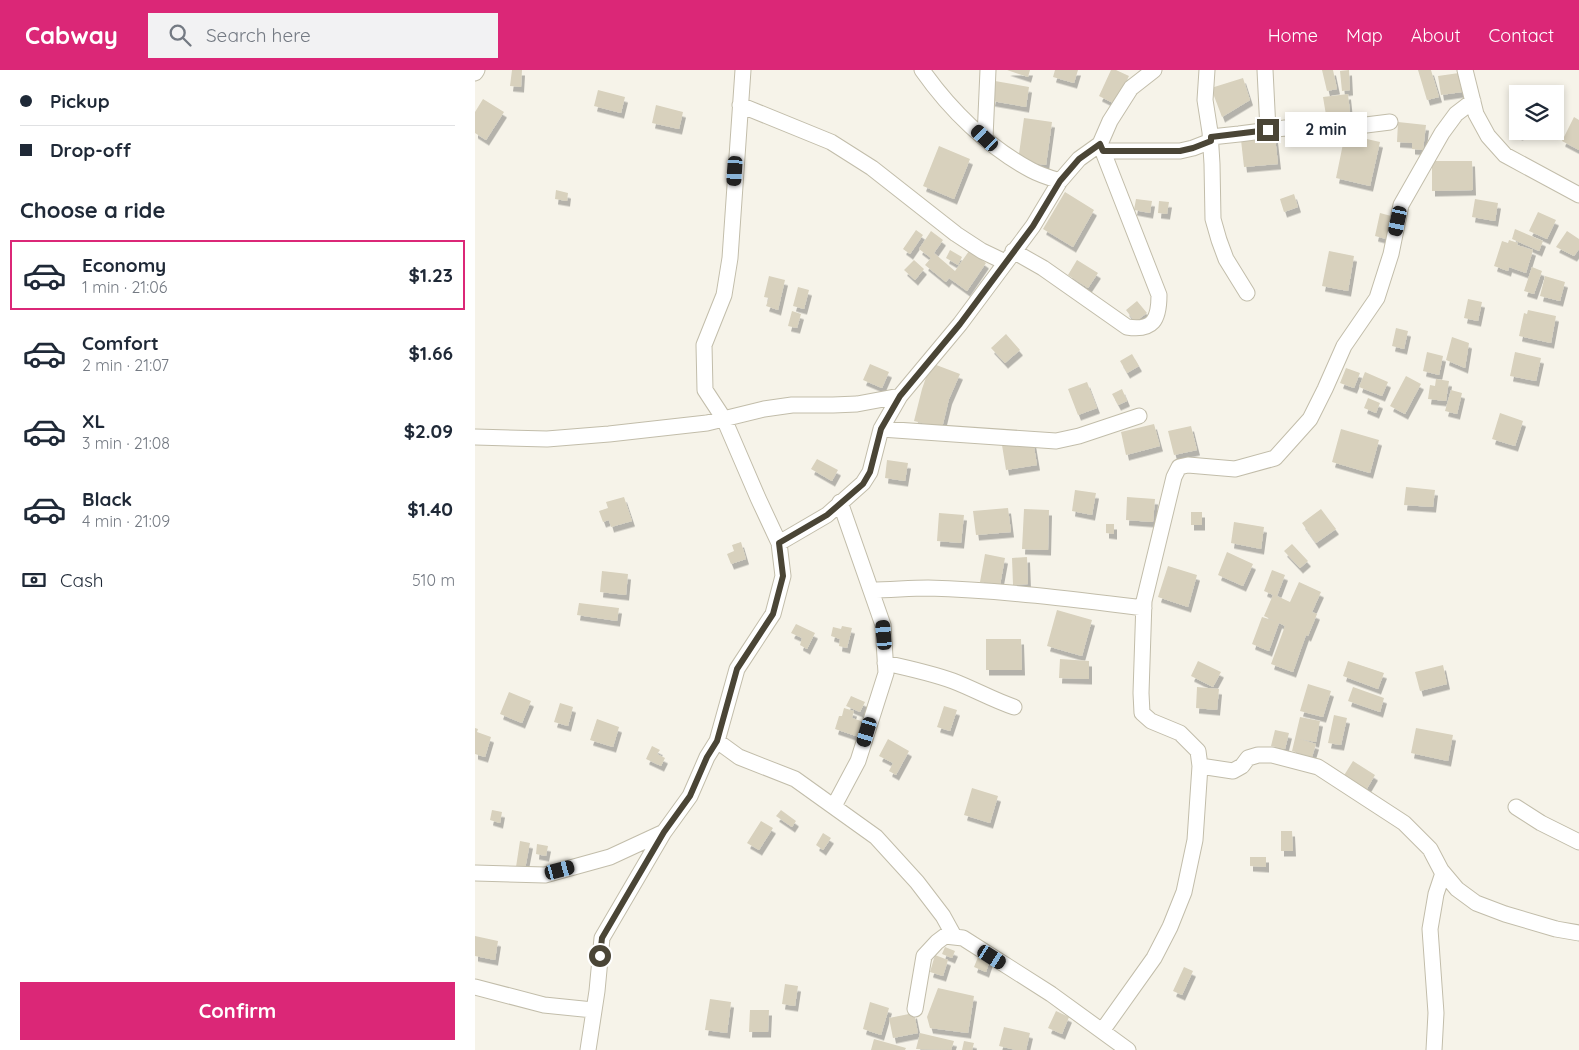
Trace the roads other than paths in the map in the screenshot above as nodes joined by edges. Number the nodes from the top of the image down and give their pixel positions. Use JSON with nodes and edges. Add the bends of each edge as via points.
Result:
{"nodes":[{"id":1,"x":743,"y":70,"type":"edge"},
{"id":2,"x":922,"y":70,"type":"edge"},
{"id":3,"x":988,"y":70,"type":"edge"},
{"id":4,"x":1155,"y":70,"type":"edge"},
{"id":5,"x":1207,"y":70,"type":"edge"},
{"id":6,"x":1265,"y":70,"type":"edge"},
{"id":7,"x":1465,"y":70,"type":"edge"},
{"id":8,"x":1473,"y":101,"type":"junction"},
{"id":9,"x":740,"y":105,"type":"junction"},
{"id":10,"x":1390,"y":122,"type":"dead end"},
{"id":11,"x":1268,"y":130,"type":"junction"},
{"id":12,"x":985,"y":138,"type":"junction"},
{"id":13,"x":1211,"y":139,"type":"junction"},
{"id":14,"x":1101,"y":148,"type":"junction"},
{"id":15,"x":1060,"y":181,"type":"junction"},
{"id":16,"x":1579,"y":195,"type":"edge"},
{"id":17,"x":1009,"y":257,"type":"junction"},
{"id":18,"x":1247,"y":293,"type":"dead end"},
{"id":19,"x":900,"y":396,"type":"junction"},
{"id":20,"x":1139,"y":416,"type":"dead end"},
{"id":21,"x":724,"y":420,"type":"junction"},
{"id":22,"x":881,"y":429,"type":"junction"},
{"id":23,"x":475,"y":437,"type":"edge"},
{"id":24,"x":840,"y":502,"type":"junction"},
{"id":25,"x":779,"y":543,"type":"junction"},
{"id":26,"x":871,"y":590,"type":"junction"},
{"id":27,"x":1144,"y":608,"type":"junction"},
{"id":28,"x":885,"y":662,"type":"junction"},
{"id":29,"x":1014,"y":707,"type":"dead end"},
{"id":30,"x":717,"y":741,"type":"junction"},
{"id":31,"x":1200,"y":766,"type":"junction"},
{"id":32,"x":834,"y":806,"type":"junction"},
{"id":33,"x":1516,"y":807,"type":"dead end"},
{"id":34,"x":664,"y":832,"type":"junction"},
{"id":35,"x":1579,"y":842,"type":"edge"},
{"id":36,"x":1443,"y":872,"type":"junction"},
{"id":37,"x":475,"y":873,"type":"edge"},
{"id":38,"x":1579,"y":933,"type":"edge"},
{"id":39,"x":954,"y":936,"type":"junction"},
{"id":40,"x":475,"y":987,"type":"edge"},
{"id":41,"x":915,"y":1009,"type":"dead end"},
{"id":42,"x":593,"y":1010,"type":"junction"},
{"id":43,"x":1102,"y":1031,"type":"junction"},
{"id":44,"x":588,"y":1050,"type":"edge"},
{"id":45,"x":1128,"y":1050,"type":"edge"},
{"id":46,"x":1434,"y":1050,"type":"edge"}],
"edges":[{"from":1,"to":9,"type":"street"},
{"from":2,"to":12,"type":"street","via":[[949,105]]},
{"from":3,"to":12,"type":"street"},
{"from":4,"to":14,"type":"street","via":[[1131,88],[1110,121]]},
{"from":5,"to":13,"type":"street","via":[[1205,100]]},
{"from":6,"to":11,"type":"street"},
{"from":7,"to":8,"type":"street"},
{"from":8,"to":16,"type":"street","via":[[1487,136],[1505,155]]},
{"from":8,"to":27,"type":"street","via":[[1456,114],[1442,133],[1401,205],[1391,254],[1377,298],[1344,346],[1309,419],[1275,458],[1235,469],[1179,467]]},
{"from":9,"to":17,"type":"street","via":[[831,142],[872,168],[982,251]]},
{"from":9,"to":21,"type":"street","via":[[730,258],[724,295],[704,345],[705,390]]},
{"from":10,"to":11,"type":"street","via":[[1326,130]]},
{"from":11,"to":13,"type":"street"},
{"from":12,"to":15,"type":"street","via":[[1032,170]]},
{"from":13,"to":14,"type":"street","via":[[1180,151]]},
{"from":13,"to":18,"type":"street","via":[[1213,219],[1226,258]]},
{"from":14,"to":15,"type":"street","via":[[1079,159]]},
{"from":14,"to":17,"type":"street","via":[[1159,296],[1159,310],[1152,324],[1140,329],[1127,327],[1050,272]]},
{"from":15,"to":17,"type":"street","via":[[1033,226]]},
{"from":17,"to":19,"type":"street","via":[[960,324]]},
{"from":19,"to":21,"type":"street","via":[[857,404],[764,408]]},
{"from":19,"to":22,"type":"street"},
{"from":20,"to":22,"type":"street","via":[[1079,436],[1055,440]]},
{"from":21,"to":23,"type":"street","via":[[547,439]]},
{"from":21,"to":25,"type":"street"},
{"from":22,"to":24,"type":"street","via":[[870,472],[863,484]]},
{"from":24,"to":25,"type":"street","via":[[827,515]]},
{"from":24,"to":26,"type":"street"},
{"from":25,"to":30,"type":"street","via":[[783,576],[773,614],[737,669]]},
{"from":26,"to":27,"type":"street","via":[[926,588],[1015,593]]},
{"from":26,"to":28,"type":"street","via":[[883,625]]},
{"from":27,"to":31,"type":"street","via":[[1143,713],[1151,721],[1180,733],[1198,751]]},
{"from":28,"to":29,"type":"street","via":[[955,682]]},
{"from":28,"to":32,"type":"street","via":[[886,673],[858,761]]},
{"from":30,"to":32,"type":"street","via":[[739,757],[795,779]]},
{"from":30,"to":34,"type":"street","via":[[690,796]]},
{"from":31,"to":36,"type":"street","via":[[1233,771],[1248,758],[1273,755],[1318,767],[1404,823],[1430,848]]},
{"from":31,"to":43,"type":"street","via":[[1195,840],[1184,892],[1154,958]]},
{"from":32,"to":39,"type":"street","via":[[876,837],[917,882]]},
{"from":33,"to":35,"type":"street"},
{"from":34,"to":37,"type":"street","via":[[610,857],[545,875]]},
{"from":34,"to":42,"type":"street","via":[[602,938]]},
{"from":36,"to":38,"type":"street","via":[[1476,904],[1555,929]]},
{"from":36,"to":46,"type":"street","via":[[1430,929],[1436,1013]]},
{"from":39,"to":41,"type":"street","via":[[945,936],[924,956]]},
{"from":39,"to":43,"type":"street","via":[[963,938],[1051,994]]},
{"from":40,"to":42,"type":"street","via":[[544,1005]]},
{"from":42,"to":44,"type":"street"},
{"from":43,"to":45,"type":"street"}]}
